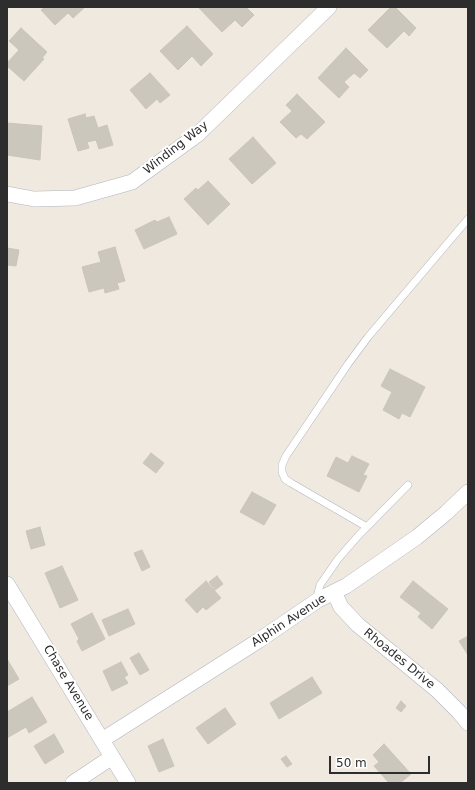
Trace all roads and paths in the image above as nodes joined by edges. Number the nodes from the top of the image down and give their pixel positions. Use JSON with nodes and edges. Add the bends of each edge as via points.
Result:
{"nodes":[{"id":1,"x":329,"y":7,"type":"edge"},
{"id":2,"x":7,"y":194,"type":"edge"},
{"id":3,"x":468,"y":219,"type":"edge"},
{"id":4,"x":408,"y":485,"type":"dead end"},
{"id":5,"x":468,"y":492,"type":"edge"},
{"id":6,"x":367,"y":527,"type":"junction"},
{"id":7,"x":7,"y":584,"type":"edge"},
{"id":8,"x":334,"y":592,"type":"junction"},
{"id":9,"x":318,"y":600,"type":"junction"},
{"id":10,"x":468,"y":723,"type":"edge"},
{"id":11,"x":102,"y":740,"type":"junction"},
{"id":12,"x":112,"y":757,"type":"junction"},
{"id":13,"x":73,"y":783,"type":"edge"},
{"id":14,"x":128,"y":783,"type":"edge"}],
"edges":[{"from":1,"to":2,"type":"street","name":"Winding Way","via":[[198,135],[132,182],[75,198],[34,200]]},
{"from":3,"to":6,"type":"lane","via":[[360,348],[282,465],[285,479],[290,483]]},
{"from":4,"to":6,"type":"lane"},
{"from":5,"to":8,"type":"street","name":"Alphin Avenue","via":[[416,537]]},
{"from":6,"to":9,"type":"lane","via":[[338,559],[320,585]]},
{"from":7,"to":11,"type":"street","name":"Chase Avenue"},
{"from":8,"to":9,"type":"street","name":"Alphin Avenue"},
{"from":8,"to":10,"type":"street","name":"Rhoades Drive","via":[[341,607],[358,625],[437,690]]},
{"from":9,"to":11,"type":"street","name":"Alphin Avenue"},
{"from":11,"to":12,"type":"street","name":"Chase Avenue"},
{"from":12,"to":13,"type":"street"},
{"from":12,"to":14,"type":"street","name":"Chase Avenue"}]}
